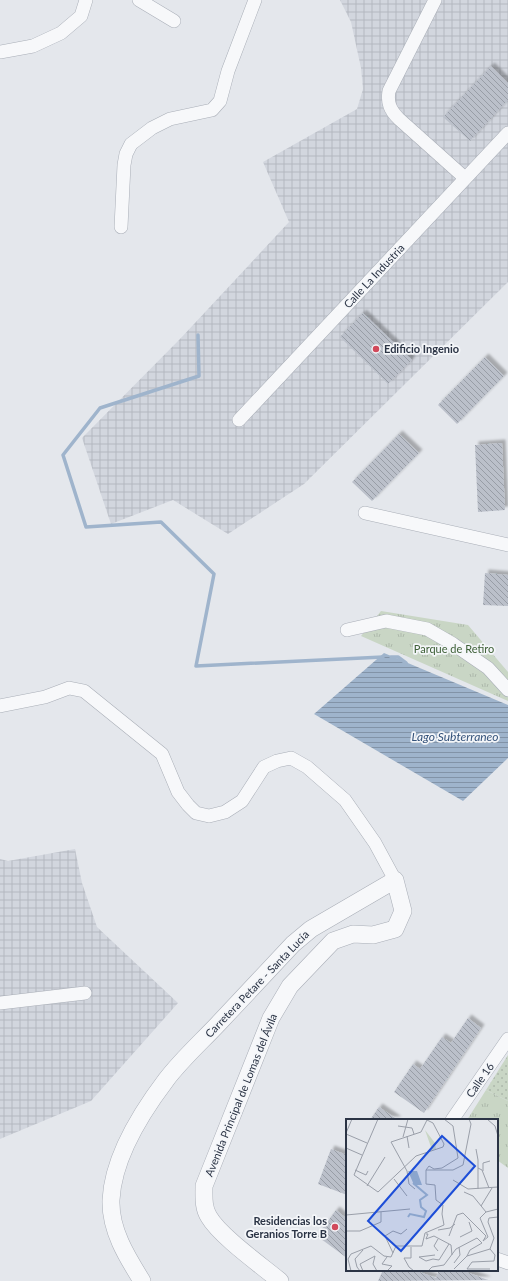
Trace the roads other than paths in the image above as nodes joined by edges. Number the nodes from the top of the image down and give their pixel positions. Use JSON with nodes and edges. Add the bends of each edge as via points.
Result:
{"nodes":[{"id":1,"x":86,"y":0,"type":"edge"},
{"id":2,"x":139,"y":0,"type":"edge"},
{"id":3,"x":255,"y":0,"type":"edge"},
{"id":4,"x":435,"y":0,"type":"edge"},
{"id":5,"x":174,"y":21,"type":"dead end"},
{"id":6,"x":0,"y":52,"type":"edge"},
{"id":7,"x":508,"y":133,"type":"edge"},
{"id":8,"x":465,"y":178,"type":"junction"},
{"id":9,"x":120,"y":227,"type":"dead end"},
{"id":10,"x":239,"y":420,"type":"dead end"},
{"id":11,"x":365,"y":513,"type":"dead end"},
{"id":12,"x":508,"y":545,"type":"edge"},
{"id":13,"x":348,"y":630,"type":"dead end"},
{"id":14,"x":508,"y":690,"type":"edge"},
{"id":15,"x":0,"y":706,"type":"edge"},
{"id":16,"x":395,"y":880,"type":"junction"},
{"id":17,"x":85,"y":993,"type":"dead end"},
{"id":18,"x":0,"y":1003,"type":"edge"},
{"id":19,"x":508,"y":1039,"type":"edge"},
{"id":20,"x":453,"y":1119,"type":"edge"},
{"id":21,"x":498,"y":1259,"type":"edge"},
{"id":22,"x":508,"y":1263,"type":"edge"},
{"id":23,"x":142,"y":1281,"type":"edge"},
{"id":24,"x":280,"y":1281,"type":"edge"}],
"edges":[{"from":1,"to":6,"type":"street","via":[[81,16],[61,33],[33,46]]},
{"from":2,"to":5,"type":"street"},
{"from":3,"to":9,"type":"street","via":[[228,71],[220,101],[212,110],[170,119],[152,128],[131,144],[124,165]]},
{"from":4,"to":8,"type":"street","via":[[389,91],[388,100],[391,111]]},
{"from":7,"to":8,"type":"street","name":"Calle La Industria"},
{"from":8,"to":10,"type":"street","name":"Calle La Industria"},
{"from":11,"to":12,"type":"street"},
{"from":13,"to":14,"type":"street","via":[[386,620],[427,629],[488,668]]},
{"from":15,"to":16,"type":"street","via":[[69,688],[84,691],[162,754],[178,792],[196,813],[209,816],[225,812],[242,801],[264,767],[291,758],[307,766],[345,800],[375,843]]},
{"from":16,"to":23,"type":"street","name":"Carretera Petare - Santa Lucía","via":[[311,929],[293,944],[167,1079],[143,1114],[125,1149],[114,1180],[111,1201],[118,1237]]},
{"from":16,"to":24,"type":"street","name":"Avenida Principal de Lomas del Ávila","via":[[403,911],[395,929],[373,935],[353,934],[333,941],[290,986],[271,1018],[204,1186],[204,1203],[209,1216],[233,1242]]},
{"from":17,"to":18,"type":"street"},
{"from":19,"to":20,"type":"street","name":"Calle 16"},
{"from":21,"to":22,"type":"street"}]}
